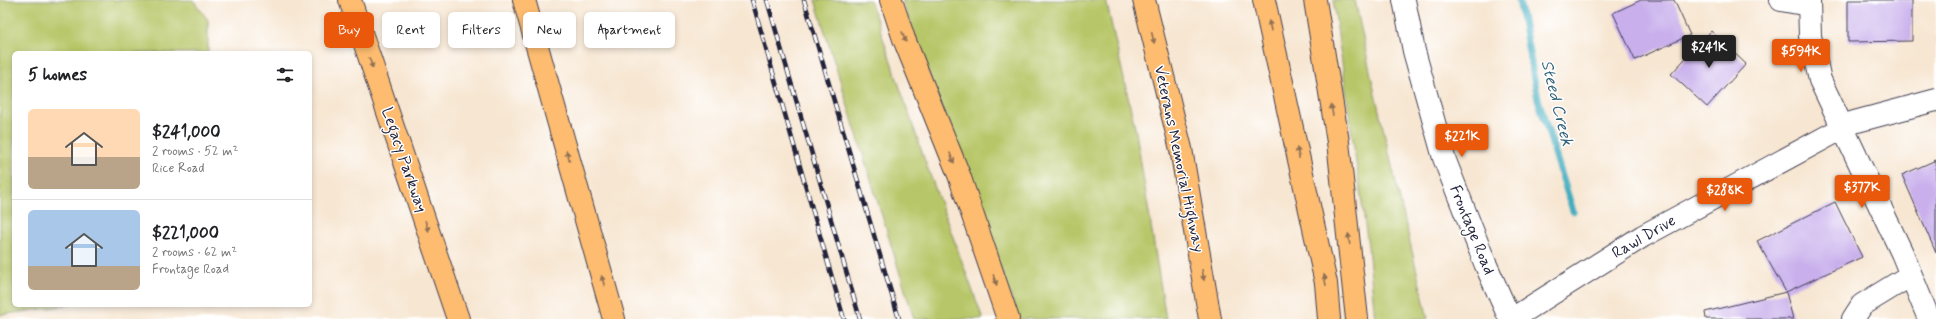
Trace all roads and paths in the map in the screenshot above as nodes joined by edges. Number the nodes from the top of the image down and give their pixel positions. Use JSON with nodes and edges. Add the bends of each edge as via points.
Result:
{"nodes":[{"id":1,"x":350,"y":0,"type":"edge"},
{"id":2,"x":524,"y":0,"type":"edge"},
{"id":3,"x":891,"y":0,"type":"edge"},
{"id":4,"x":1144,"y":0,"type":"edge"},
{"id":5,"x":1264,"y":0,"type":"edge"},
{"id":6,"x":1315,"y":0,"type":"edge"},
{"id":7,"x":1404,"y":0,"type":"edge"},
{"id":8,"x":1781,"y":0,"type":"edge"},
{"id":9,"x":1809,"y":2,"type":"edge"},
{"id":10,"x":1936,"y":100,"type":"edge"},
{"id":11,"x":1842,"y":129,"type":"junction"},
{"id":12,"x":1911,"y":275,"type":"junction"},
{"id":13,"x":458,"y":319,"type":"edge"},
{"id":14,"x":614,"y":319,"type":"edge"},
{"id":15,"x":1008,"y":319,"type":"edge"},
{"id":16,"x":1210,"y":319,"type":"edge"},
{"id":17,"x":1329,"y":319,"type":"edge"},
{"id":18,"x":1357,"y":319,"type":"edge"},
{"id":19,"x":1511,"y":319,"type":"edge"},
{"id":20,"x":1853,"y":319,"type":"edge"},
{"id":21,"x":1929,"y":319,"type":"edge"}],
"edges":[{"from":1,"to":13,"type":"highway","name":"Legacy Parkway","one_way":true},
{"from":14,"to":2,"type":"highway","one_way":true},
{"from":3,"to":15,"type":"highway","one_way":true,"via":[[904,39],[959,175]]},
{"from":4,"to":16,"type":"highway","name":"Veterans Memorial Highway","one_way":true,"via":[[1181,149]]},
{"from":17,"to":5,"type":"highway","one_way":true,"via":[[1326,283]]},
{"from":18,"to":6,"type":"highway","one_way":true,"via":[[1338,142]]},
{"from":7,"to":19,"type":"street","name":"Frontage Road","via":[[1414,51],[1444,158],[1485,263]]},
{"from":8,"to":9,"type":"street"},
{"from":9,"to":11,"type":"street","via":[[1810,36],[1820,80]]},
{"from":10,"to":11,"type":"street","name":"Rawl Drive","via":[[1854,122]]},
{"from":11,"to":12,"type":"street"},
{"from":11,"to":19,"type":"street","name":"Rawl Drive","via":[[1643,236]]},
{"from":12,"to":20,"type":"street","via":[[1862,305]]},
{"from":12,"to":21,"type":"street"}]}
